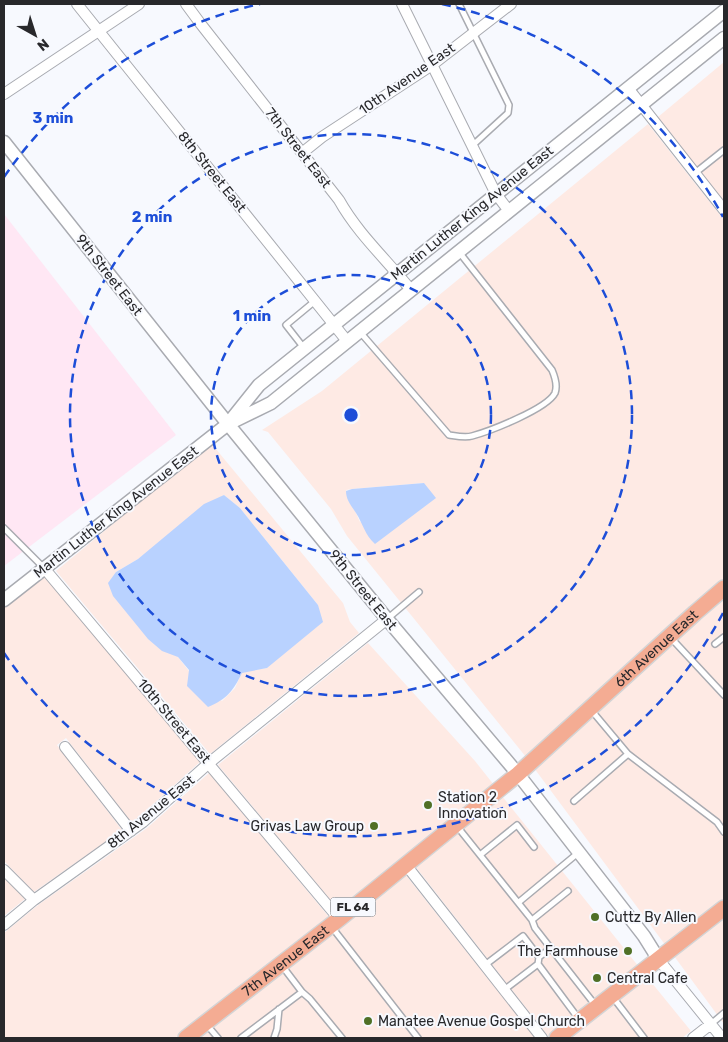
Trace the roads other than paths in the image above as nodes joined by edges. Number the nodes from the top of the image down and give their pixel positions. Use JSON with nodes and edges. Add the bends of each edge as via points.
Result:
{"nodes":[{"id":1,"x":77,"y":4,"type":"edge"},
{"id":2,"x":139,"y":4,"type":"edge"},
{"id":3,"x":186,"y":4,"type":"edge"},
{"id":4,"x":402,"y":4,"type":"edge"},
{"id":5,"x":458,"y":4,"type":"edge"},
{"id":6,"x":511,"y":4,"type":"edge"},
{"id":7,"x":721,"y":4,"type":"edge"},
{"id":8,"x":724,"y":9,"type":"edge"},
{"id":9,"x":98,"y":30,"type":"junction"},
{"id":10,"x":472,"y":34,"type":"junction"},
{"id":11,"x":724,"y":38,"type":"edge"},
{"id":12,"x":432,"y":64,"type":"junction"},
{"id":13,"x":628,"y":88,"type":"junction"},
{"id":14,"x":4,"y":94,"type":"edge"},
{"id":15,"x":642,"y":105,"type":"junction"},
{"id":16,"x":4,"y":142,"type":"edge"},
{"id":17,"x":472,"y":146,"type":"junction"},
{"id":18,"x":724,"y":150,"type":"edge"},
{"id":19,"x":302,"y":153,"type":"junction"},
{"id":20,"x":695,"y":173,"type":"junction"},
{"id":21,"x":496,"y":194,"type":"junction"},
{"id":22,"x":724,"y":210,"type":"edge"},
{"id":23,"x":509,"y":211,"type":"junction"},
{"id":24,"x":458,"y":252,"type":"junction"},
{"id":25,"x":397,"y":273,"type":"junction"},
{"id":26,"x":411,"y":290,"type":"junction"},
{"id":27,"x":315,"y":301,"type":"junction"},
{"id":28,"x":334,"y":325,"type":"junction"},
{"id":29,"x":360,"y":331,"type":"junction"},
{"id":30,"x":347,"y":341,"type":"junction"},
{"id":31,"x":304,"y":348,"type":"junction"},
{"id":32,"x":228,"y":424,"type":"junction"},
{"id":33,"x":4,"y":528,"type":"edge"},
{"id":34,"x":44,"y":568,"type":"junction"},
{"id":35,"x":724,"y":588,"type":"edge"},
{"id":36,"x":419,"y":592,"type":"dead end"},
{"id":37,"x":4,"y":600,"type":"edge"},
{"id":38,"x":387,"y":619,"type":"junction"},
{"id":39,"x":669,"y":636,"type":"junction"},
{"id":40,"x":724,"y":637,"type":"edge"},
{"id":41,"x":715,"y":644,"type":"dead end"},
{"id":42,"x":724,"y":695,"type":"edge"},
{"id":43,"x":589,"y":708,"type":"junction"},
{"id":44,"x":65,"y":747,"type":"dead end"},
{"id":45,"x":628,"y":754,"type":"junction"},
{"id":46,"x":209,"y":764,"type":"junction"},
{"id":47,"x":518,"y":774,"type":"junction"},
{"id":48,"x":574,"y":801,"type":"dead end"},
{"id":49,"x":456,"y":824,"type":"junction"},
{"id":50,"x":131,"y":832,"type":"junction"},
{"id":51,"x":724,"y":832,"type":"edge"},
{"id":52,"x":534,"y":847,"type":"dead end"},
{"id":53,"x":579,"y":853,"type":"junction"},
{"id":54,"x":480,"y":855,"type":"junction"},
{"id":55,"x":406,"y":865,"type":"junction"},
{"id":56,"x":4,"y":870,"type":"edge"},
{"id":57,"x":568,"y":891,"type":"dead end"},
{"id":58,"x":34,"y":900,"type":"junction"},
{"id":59,"x":519,"y":902,"type":"junction"},
{"id":60,"x":724,"y":908,"type":"edge"},
{"id":61,"x":532,"y":920,"type":"junction"},
{"id":62,"x":334,"y":922,"type":"junction"},
{"id":63,"x":4,"y":925,"type":"edge"},
{"id":64,"x":551,"y":948,"type":"junction"},
{"id":65,"x":539,"y":957,"type":"junction"},
{"id":66,"x":659,"y":960,"type":"junction"},
{"id":67,"x":281,"y":964,"type":"junction"},
{"id":68,"x":538,"y":964,"type":"junction"},
{"id":69,"x":485,"y":965,"type":"junction"},
{"id":70,"x":504,"y":990,"type":"junction"},
{"id":71,"x":302,"y":992,"type":"junction"},
{"id":72,"x":611,"y":996,"type":"junction"},
{"id":73,"x":597,"y":1007,"type":"junction"},
{"id":74,"x":279,"y":1009,"type":"junction"},
{"id":75,"x":724,"y":1013,"type":"edge"},
{"id":76,"x":579,"y":1021,"type":"junction"},
{"id":77,"x":205,"y":1023,"type":"junction"},
{"id":78,"x":711,"y":1024,"type":"junction"},
{"id":79,"x":186,"y":1038,"type":"edge"},
{"id":80,"x":218,"y":1038,"type":"edge"},
{"id":81,"x":241,"y":1038,"type":"edge"},
{"id":82,"x":274,"y":1038,"type":"edge"},
{"id":83,"x":342,"y":1038,"type":"edge"},
{"id":84,"x":418,"y":1038,"type":"edge"},
{"id":85,"x":542,"y":1038,"type":"edge"},
{"id":86,"x":557,"y":1038,"type":"edge"},
{"id":87,"x":644,"y":1038,"type":"edge"},
{"id":88,"x":693,"y":1038,"type":"edge"},
{"id":89,"x":722,"y":1038,"type":"edge"}],
"edges":[{"from":1,"to":9,"type":"street","name":"8th Street East"},
{"from":2,"to":9,"type":"street"},
{"from":3,"to":19,"type":"street","name":"7th Street East"},
{"from":4,"to":12,"type":"street"},
{"from":5,"to":10,"type":"lane"},
{"from":6,"to":10,"type":"street","name":"10th Avenue East"},
{"from":7,"to":8,"type":"lane"},
{"from":8,"to":13,"type":"street","name":"Martin Luther King Avenue East"},
{"from":9,"to":14,"type":"street"},
{"from":9,"to":27,"type":"street","name":"8th Street East"},
{"from":10,"to":12,"type":"street","name":"10th Avenue East"},
{"from":10,"to":17,"type":"lane","via":[[509,105],[508,114]]},
{"from":11,"to":15,"type":"street","name":"Martin Luther King Avenue East"},
{"from":12,"to":17,"type":"street"},
{"from":12,"to":19,"type":"street","name":"10th Avenue East"},
{"from":13,"to":15,"type":"street"},
{"from":13,"to":21,"type":"street","name":"Martin Luther King Avenue East"},
{"from":15,"to":20,"type":"street"},
{"from":15,"to":23,"type":"street","name":"Martin Luther King Avenue East"},
{"from":16,"to":32,"type":"street","name":"9th Street East"},
{"from":17,"to":21,"type":"street"},
{"from":18,"to":20,"type":"lane"},
{"from":19,"to":25,"type":"street","name":"7th Street East","via":[[366,240]]},
{"from":20,"to":22,"type":"street"},
{"from":21,"to":23,"type":"street"},
{"from":21,"to":25,"type":"street","name":"Martin Luther King Avenue East"},
{"from":23,"to":24,"type":"street","name":"Martin Luther King Avenue East"},
{"from":24,"to":26,"type":"street","name":"Martin Luther King Avenue East"},
{"from":24,"to":29,"type":"lane","via":[[552,370],[556,392],[548,402],[535,411],[470,437],[449,436]]},
{"from":25,"to":26,"type":"street","name":"7th Street East"},
{"from":25,"to":28,"type":"street","name":"Martin Luther King Avenue East"},
{"from":26,"to":29,"type":"street","name":"Martin Luther King Avenue East"},
{"from":27,"to":28,"type":"street","name":"8th Street East"},
{"from":27,"to":31,"type":"lane","via":[[286,325]]},
{"from":28,"to":30,"type":"street","name":"8th Street East"},
{"from":28,"to":31,"type":"street","name":"Martin Luther King Avenue East"},
{"from":29,"to":30,"type":"street","name":"Martin Luther King Avenue East"},
{"from":30,"to":32,"type":"street","name":"Martin Luther King Avenue East","via":[[271,403]]},
{"from":31,"to":32,"type":"street","name":"Martin Luther King Avenue East","via":[[259,385]]},
{"from":32,"to":34,"type":"street","name":"Martin Luther King Avenue East"},
{"from":32,"to":38,"type":"street","name":"9th Street East"},
{"from":33,"to":34,"type":"lane","name":"10th Street East"},
{"from":34,"to":37,"type":"street","name":"Martin Luther King Avenue East"},
{"from":34,"to":46,"type":"street","name":"10th Street East"},
{"from":35,"to":39,"type":"main road","name":"6th Avenue East","number":"FL 64"},
{"from":36,"to":38,"type":"lane"},
{"from":38,"to":46,"type":"street","name":"8th Avenue East"},
{"from":38,"to":47,"type":"street","name":"9th Street East"},
{"from":39,"to":42,"type":"lane"},
{"from":39,"to":43,"type":"main road","name":"6th Avenue East","number":"FL 64"},
{"from":40,"to":41,"type":"lane"},
{"from":43,"to":45,"type":"lane"},
{"from":43,"to":47,"type":"main road","name":"7th Avenue East","number":"FL 64"},
{"from":44,"to":50,"type":"street"},
{"from":45,"to":48,"type":"lane"},
{"from":45,"to":51,"type":"lane","via":[[717,822]]},
{"from":46,"to":50,"type":"street","name":"8th Avenue East"},
{"from":46,"to":62,"type":"street","name":"10th Street East"},
{"from":47,"to":49,"type":"main road","name":"7th Avenue East","number":"FL 64"},
{"from":47,"to":53,"type":"street","name":"9th Street East"},
{"from":49,"to":54,"type":"lane"},
{"from":49,"to":55,"type":"main road","name":"7th Avenue East","number":"FL 64"},
{"from":50,"to":58,"type":"street","name":"8th Avenue East"},
{"from":52,"to":54,"type":"lane","via":[[517,825]]},
{"from":53,"to":59,"type":"lane"},
{"from":53,"to":66,"type":"street","name":"9th Street East"},
{"from":54,"to":59,"type":"lane"},
{"from":55,"to":62,"type":"main road","name":"7th Avenue East","number":"FL 64"},
{"from":55,"to":69,"type":"street"},
{"from":56,"to":58,"type":"street"},
{"from":57,"to":61,"type":"lane"},
{"from":58,"to":63,"type":"street","name":"8th Avenue East"},
{"from":59,"to":61,"type":"lane"},
{"from":60,"to":66,"type":"main road"},
{"from":61,"to":64,"type":"lane"},
{"from":62,"to":67,"type":"main road","name":"7th Avenue East","number":"FL 64"},
{"from":62,"to":84,"type":"lane"},
{"from":64,"to":65,"type":"lane"},
{"from":64,"to":73,"type":"lane"},
{"from":65,"to":68,"type":"lane"},
{"from":65,"to":69,"type":"lane","via":[[523,936]]},
{"from":66,"to":72,"type":"main road"},
{"from":66,"to":78,"type":"street","name":"9th Street East"},
{"from":67,"to":71,"type":"lane"},
{"from":67,"to":77,"type":"main road","name":"7th Avenue East","number":"FL 64"},
{"from":68,"to":70,"type":"lane"},
{"from":68,"to":76,"type":"lane"},
{"from":69,"to":70,"type":"street"},
{"from":70,"to":85,"type":"street"},
{"from":71,"to":74,"type":"lane"},
{"from":71,"to":83,"type":"lane"},
{"from":72,"to":73,"type":"main road"},
{"from":72,"to":87,"type":"lane"},
{"from":73,"to":76,"type":"main road"},
{"from":74,"to":81,"type":"lane"},
{"from":74,"to":82,"type":"lane"},
{"from":75,"to":78,"type":"lane"},
{"from":76,"to":86,"type":"main road"},
{"from":77,"to":79,"type":"main road","name":"7th Avenue East","number":"FL 64"},
{"from":77,"to":80,"type":"lane"},
{"from":78,"to":88,"type":"street"},
{"from":78,"to":89,"type":"street","name":"9th Street East"}]}
